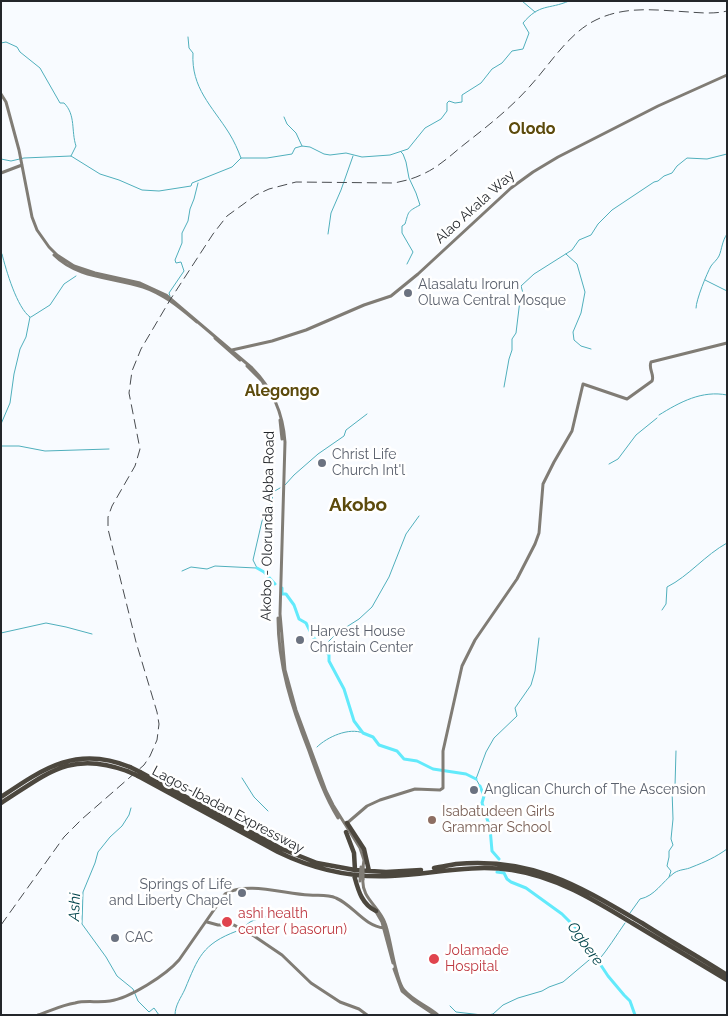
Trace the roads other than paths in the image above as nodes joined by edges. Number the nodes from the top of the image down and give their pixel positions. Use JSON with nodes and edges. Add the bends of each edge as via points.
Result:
{"nodes":[{"id":1,"x":727,"y":75,"type":"edge"},
{"id":2,"x":1,"y":95,"type":"edge"},
{"id":3,"x":20,"y":162,"type":"junction"},
{"id":4,"x":1,"y":173,"type":"edge"},
{"id":5,"x":727,"y":343,"type":"edge"},
{"id":6,"x":233,"y":352,"type":"junction"},
{"id":7,"x":128,"y":769,"type":"junction"},
{"id":8,"x":327,"y":795,"type":"junction"},
{"id":9,"x":1,"y":797,"type":"edge"},
{"id":10,"x":1,"y":803,"type":"edge"},
{"id":11,"x":346,"y":824,"type":"junction"},
{"id":12,"x":346,"y":832,"type":"dead end"},
{"id":13,"x":365,"y":868,"type":"junction"},
{"id":14,"x":354,"y":870,"type":"junction"},
{"id":15,"x":361,"y":880,"type":"junction"},
{"id":16,"x":376,"y":911,"type":"junction"},
{"id":17,"x":207,"y":922,"type":"junction"},
{"id":18,"x":384,"y":928,"type":"junction"},
{"id":19,"x":724,"y":974,"type":"edge"},
{"id":20,"x":399,"y":981,"type":"junction"},
{"id":21,"x":727,"y":981,"type":"edge"},
{"id":22,"x":435,"y":1014,"type":"edge"},
{"id":23,"x":38,"y":1015,"type":"edge"},
{"id":24,"x":367,"y":1015,"type":"edge"},
{"id":25,"x":428,"y":1015,"type":"edge"}],
"edges":[{"from":1,"to":6,"type":"street","name":"Alao Akala Way","via":[[658,106],[533,172],[391,296],[306,330]]},
{"from":2,"to":3,"type":"street","name":"Akobo - Olorunda Abba Road"},
{"from":3,"to":4,"type":"street"},
{"from":3,"to":6,"type":"street","name":"Akobo - Olorunda Abba Road","via":[[30,218],[45,246],[56,258],[74,269],[151,290],[172,300]]},
{"from":5,"to":11,"type":"street","via":[[651,362],[652,381],[627,399],[583,384],[572,431],[544,484],[535,544],[462,666],[443,751],[441,790],[417,789],[380,800],[367,806]]},
{"from":6,"to":8,"type":"street","name":"Akobo - Olorunda Abba Road","via":[[266,387],[279,413],[283,442],[278,623],[283,666],[289,697]]},
{"from":7,"to":9,"type":"highway","name":"Lagos-Ibadan Expressway","via":[[119,762],[100,758],[74,759],[46,769]]},
{"from":7,"to":10,"type":"highway","name":"Lagos-Ibadan Expressway","via":[[83,762],[70,765],[46,774]]},
{"from":7,"to":14,"type":"highway","name":"Lagos-Ibadan Expressway","bridge":true,"via":[[288,852],[317,863]]},
{"from":8,"to":11,"type":"street","name":"Akobo - Olorunda Abba Road"},
{"from":8,"to":13,"type":"street","name":"Akobo - Olorunda Abba Road","via":[[359,850]]},
{"from":11,"to":13,"type":"highway","via":[[364,849]]},
{"from":12,"to":14,"type":"highway","via":[[353,850]]},
{"from":13,"to":14,"type":"highway","name":"Lagos-Ibadan Expressway"},
{"from":13,"to":15,"type":"street","name":"Akobo - Olorunda Abba Road","bridge":true},
{"from":13,"to":19,"type":"highway","name":"Lagos-Ibadan Expressway","via":[[425,870],[484,863],[540,872],[588,891]]},
{"from":14,"to":16,"type":"highway","via":[[361,896]]},
{"from":14,"to":19,"type":"highway","name":"Lagos-Ibadan Expressway","via":[[393,876],[478,867],[539,876],[580,892]]},
{"from":15,"to":16,"type":"street","via":[[362,894]]},
{"from":15,"to":20,"type":"street","via":[[365,894],[384,921]]},
{"from":16,"to":18,"type":"street"},
{"from":17,"to":18,"type":"street","via":[[226,893],[260,889],[333,896],[374,926]]},
{"from":17,"to":23,"type":"street","via":[[173,967],[133,992],[109,1002],[75,1002]]},
{"from":17,"to":24,"type":"street","via":[[242,929],[279,952],[311,983]]},
{"from":18,"to":20,"type":"street"},
{"from":19,"to":21,"type":"highway","name":"Lagos-Ibadan Expressway"},
{"from":20,"to":22,"type":"street","via":[[406,995]]},
{"from":22,"to":25,"type":"street"}]}
